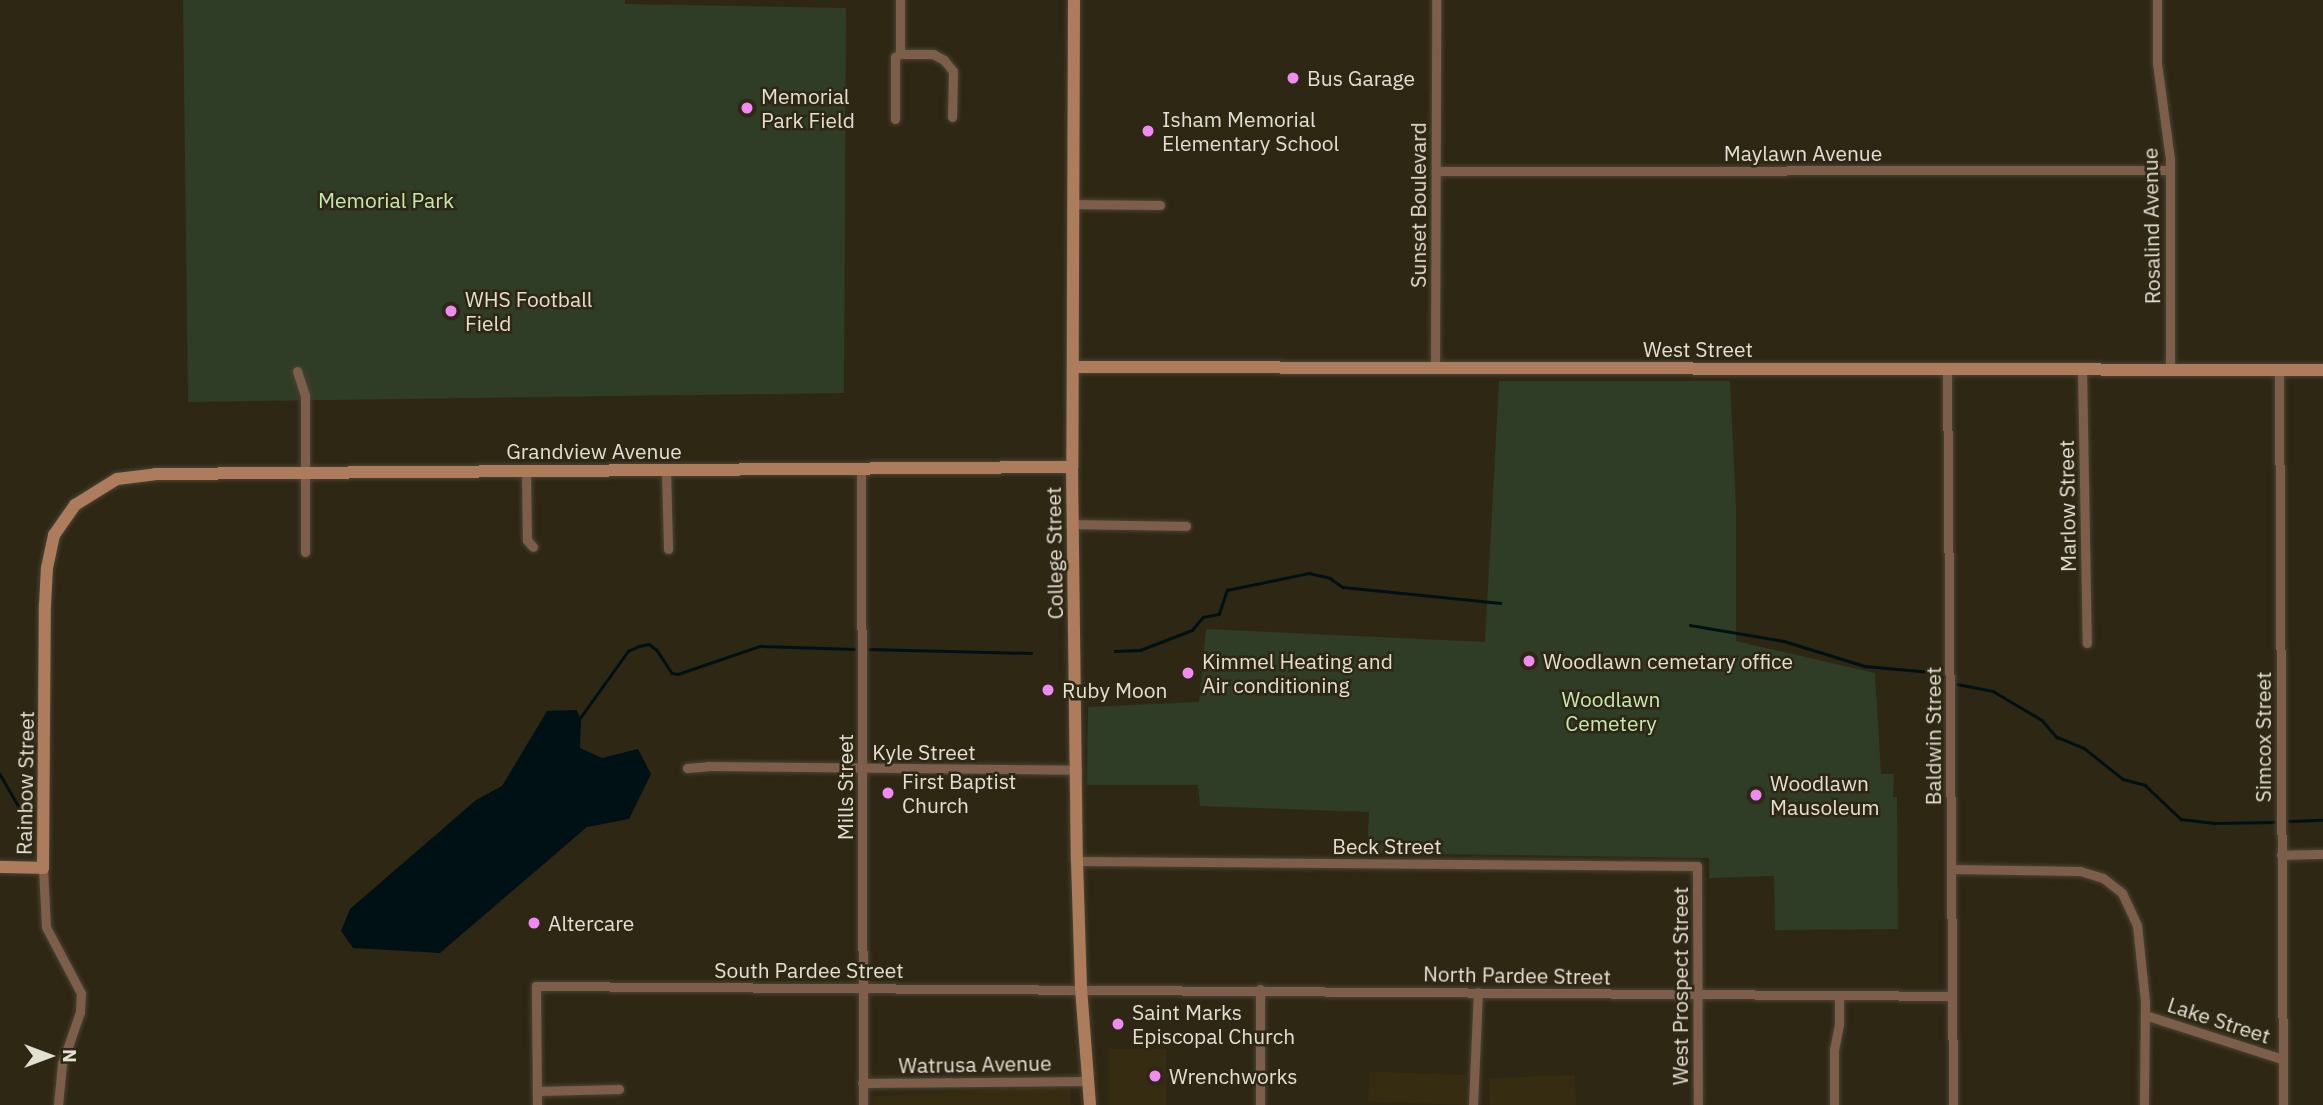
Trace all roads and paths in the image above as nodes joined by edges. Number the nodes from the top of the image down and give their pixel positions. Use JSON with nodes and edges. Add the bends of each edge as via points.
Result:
{"nodes":[{"id":1,"x":900,"y":0,"type":"edge"},
{"id":2,"x":1074,"y":0,"type":"edge"},
{"id":3,"x":1436,"y":0,"type":"edge"},
{"id":4,"x":2157,"y":0,"type":"edge"},
{"id":5,"x":900,"y":54,"type":"junction"},
{"id":6,"x":953,"y":117,"type":"dead end"},
{"id":7,"x":895,"y":119,"type":"dead end"},
{"id":8,"x":2170,"y":170,"type":"junction"},
{"id":9,"x":1436,"y":171,"type":"junction"},
{"id":10,"x":1073,"y":204,"type":"junction"},
{"id":11,"x":1160,"y":205,"type":"dead end"},
{"id":12,"x":1073,"y":367,"type":"junction"},
{"id":13,"x":1434,"y":368,"type":"junction"},
{"id":14,"x":1947,"y":368,"type":"junction"},
{"id":15,"x":2082,"y":368,"type":"junction"},
{"id":16,"x":2170,"y":369,"type":"junction"},
{"id":17,"x":2279,"y":370,"type":"junction"},
{"id":18,"x":2323,"y":370,"type":"edge"},
{"id":19,"x":297,"y":371,"type":"dead end"},
{"id":20,"x":1072,"y":467,"type":"junction"},
{"id":21,"x":861,"y":468,"type":"junction"},
{"id":22,"x":666,"y":470,"type":"junction"},
{"id":23,"x":526,"y":471,"type":"junction"},
{"id":24,"x":305,"y":472,"type":"junction"},
{"id":25,"x":117,"y":479,"type":"joint"},
{"id":26,"x":1073,"y":524,"type":"junction"},
{"id":27,"x":1186,"y":526,"type":"dead end"},
{"id":28,"x":533,"y":547,"type":"dead end"},
{"id":29,"x":668,"y":549,"type":"dead end"},
{"id":30,"x":305,"y":552,"type":"dead end"},
{"id":31,"x":2087,"y":643,"type":"dead end"},
{"id":32,"x":687,"y":768,"type":"dead end"},
{"id":33,"x":862,"y":769,"type":"junction"},
{"id":34,"x":1077,"y":770,"type":"junction"},
{"id":35,"x":2323,"y":854,"type":"edge"},
{"id":36,"x":2281,"y":855,"type":"junction"},
{"id":37,"x":1077,"y":862,"type":"junction"},
{"id":38,"x":1697,"y":866,"type":"joint"},
{"id":39,"x":0,"y":867,"type":"edge"},
{"id":40,"x":43,"y":868,"type":"junction"},
{"id":41,"x":1951,"y":869,"type":"junction"},
{"id":42,"x":862,"y":988,"type":"junction"},
{"id":43,"x":1081,"y":988,"type":"junction"},
{"id":44,"x":1260,"y":989,"type":"junction"},
{"id":45,"x":1478,"y":992,"type":"junction"},
{"id":46,"x":1698,"y":994,"type":"junction"},
{"id":47,"x":1839,"y":995,"type":"junction"},
{"id":48,"x":1952,"y":996,"type":"junction"},
{"id":49,"x":2145,"y":1015,"type":"junction"},
{"id":50,"x":2282,"y":1059,"type":"junction"},
{"id":51,"x":1087,"y":1081,"type":"junction"},
{"id":52,"x":862,"y":1083,"type":"junction"},
{"id":53,"x":619,"y":1089,"type":"dead end"},
{"id":54,"x":537,"y":1091,"type":"junction"},
{"id":55,"x":58,"y":1105,"type":"edge"},
{"id":56,"x":537,"y":1105,"type":"edge"},
{"id":57,"x":863,"y":1105,"type":"edge"},
{"id":58,"x":1090,"y":1105,"type":"edge"},
{"id":59,"x":1260,"y":1105,"type":"edge"},
{"id":60,"x":1473,"y":1105,"type":"edge"},
{"id":61,"x":1698,"y":1105,"type":"edge"},
{"id":62,"x":1834,"y":1105,"type":"edge"},
{"id":63,"x":1953,"y":1105,"type":"edge"},
{"id":64,"x":2144,"y":1105,"type":"edge"},
{"id":65,"x":2283,"y":1105,"type":"edge"}],
"edges":[{"from":1,"to":5,"type":"street"},
{"from":2,"to":10,"type":"street","name":"College Street"},
{"from":3,"to":9,"type":"street","name":"Sunset Boulevard"},
{"from":4,"to":8,"type":"street","name":"Rosalind Avenue","via":[[2157,63]]},
{"from":5,"to":6,"type":"street","via":[[933,54],[944,60],[953,71]]},
{"from":5,"to":7,"type":"street","via":[[895,57]]},
{"from":8,"to":9,"type":"street","name":"Maylawn Avenue"},
{"from":8,"to":16,"type":"street","name":"Rosalind Avenue"},
{"from":9,"to":13,"type":"street","name":"Sunset Boulevard"},
{"from":10,"to":11,"type":"street"},
{"from":10,"to":12,"type":"street","name":"College Street"},
{"from":12,"to":13,"type":"street","name":"West Street"},
{"from":12,"to":20,"type":"street","name":"College Street"},
{"from":13,"to":14,"type":"street","name":"West Street"},
{"from":14,"to":15,"type":"street","name":"West Street"},
{"from":14,"to":41,"type":"street","name":"Baldwin Street"},
{"from":15,"to":16,"type":"street","name":"West Street"},
{"from":15,"to":31,"type":"street","name":"Marlow Street"},
{"from":16,"to":17,"type":"street","name":"West Street"},
{"from":17,"to":18,"type":"street","name":"West Street"},
{"from":17,"to":36,"type":"street","name":"Simcox Street"},
{"from":19,"to":24,"type":"street","via":[[305,396]]},
{"from":20,"to":21,"type":"street","name":"Grandview Avenue"},
{"from":20,"to":26,"type":"street","name":"College Street"},
{"from":21,"to":22,"type":"street","name":"Grandview Avenue"},
{"from":21,"to":33,"type":"street","name":"Mills Street"},
{"from":22,"to":23,"type":"street","name":"Grandview Avenue"},
{"from":22,"to":29,"type":"street"},
{"from":23,"to":24,"type":"street","name":"Grandview Avenue"},
{"from":23,"to":28,"type":"street","via":[[527,540]]},
{"from":24,"to":25,"type":"street","name":"Grandview Avenue","via":[[146,474]]},
{"from":24,"to":30,"type":"street"},
{"from":25,"to":40,"type":"street","name":"Rainbow Street","via":[[75,505],[54,535],[49,552]]},
{"from":26,"to":27,"type":"street"},
{"from":26,"to":34,"type":"street","name":"College Street"},
{"from":32,"to":33,"type":"street","name":"Kyle Street"},
{"from":33,"to":34,"type":"street","name":"Kyle Street"},
{"from":33,"to":42,"type":"street","name":"Mills Street"},
{"from":34,"to":37,"type":"street","name":"College Street"},
{"from":35,"to":36,"type":"street"},
{"from":36,"to":50,"type":"street","name":"Simcox Street"},
{"from":37,"to":38,"type":"street","name":"Beck Street"},
{"from":37,"to":43,"type":"street","name":"College Street"},
{"from":38,"to":46,"type":"street","name":"West Prospect Street"},
{"from":39,"to":40,"type":"street"},
{"from":40,"to":55,"type":"street","name":"Rainbow Street","via":[[46,927],[82,993],[62,1064]]},
{"from":41,"to":48,"type":"street","name":"Baldwin Street"},
{"from":41,"to":49,"type":"street","via":[[2080,871],[2113,884],[2134,914]]},
{"from":42,"to":43,"type":"street","name":"South Pardee Street"},
{"from":42,"to":52,"type":"street","name":"Mills Street"},
{"from":42,"to":54,"type":"street","name":"South Pardee Street","via":[[536,986]]},
{"from":43,"to":44,"type":"street","name":"North Pardee Street"},
{"from":43,"to":51,"type":"street","name":"College Street"},
{"from":44,"to":45,"type":"street","name":"North Pardee Street"},
{"from":44,"to":59,"type":"street"},
{"from":45,"to":46,"type":"street","name":"North Pardee Street"},
{"from":45,"to":60,"type":"street"},
{"from":46,"to":47,"type":"street","name":"North Pardee Street"},
{"from":46,"to":61,"type":"street","name":"West Prospect Street"},
{"from":47,"to":48,"type":"street","name":"North Pardee Street"},
{"from":47,"to":62,"type":"street"},
{"from":48,"to":63,"type":"street","name":"Baldwin Street"},
{"from":49,"to":50,"type":"street","name":"Lake Street"},
{"from":49,"to":64,"type":"street"},
{"from":50,"to":65,"type":"street","name":"Simcox Street"},
{"from":51,"to":52,"type":"street","name":"Watrusa Avenue"},
{"from":51,"to":58,"type":"street","name":"College Street"},
{"from":52,"to":57,"type":"street","name":"Mills Street"},
{"from":53,"to":54,"type":"street"},
{"from":54,"to":56,"type":"street"}]}
